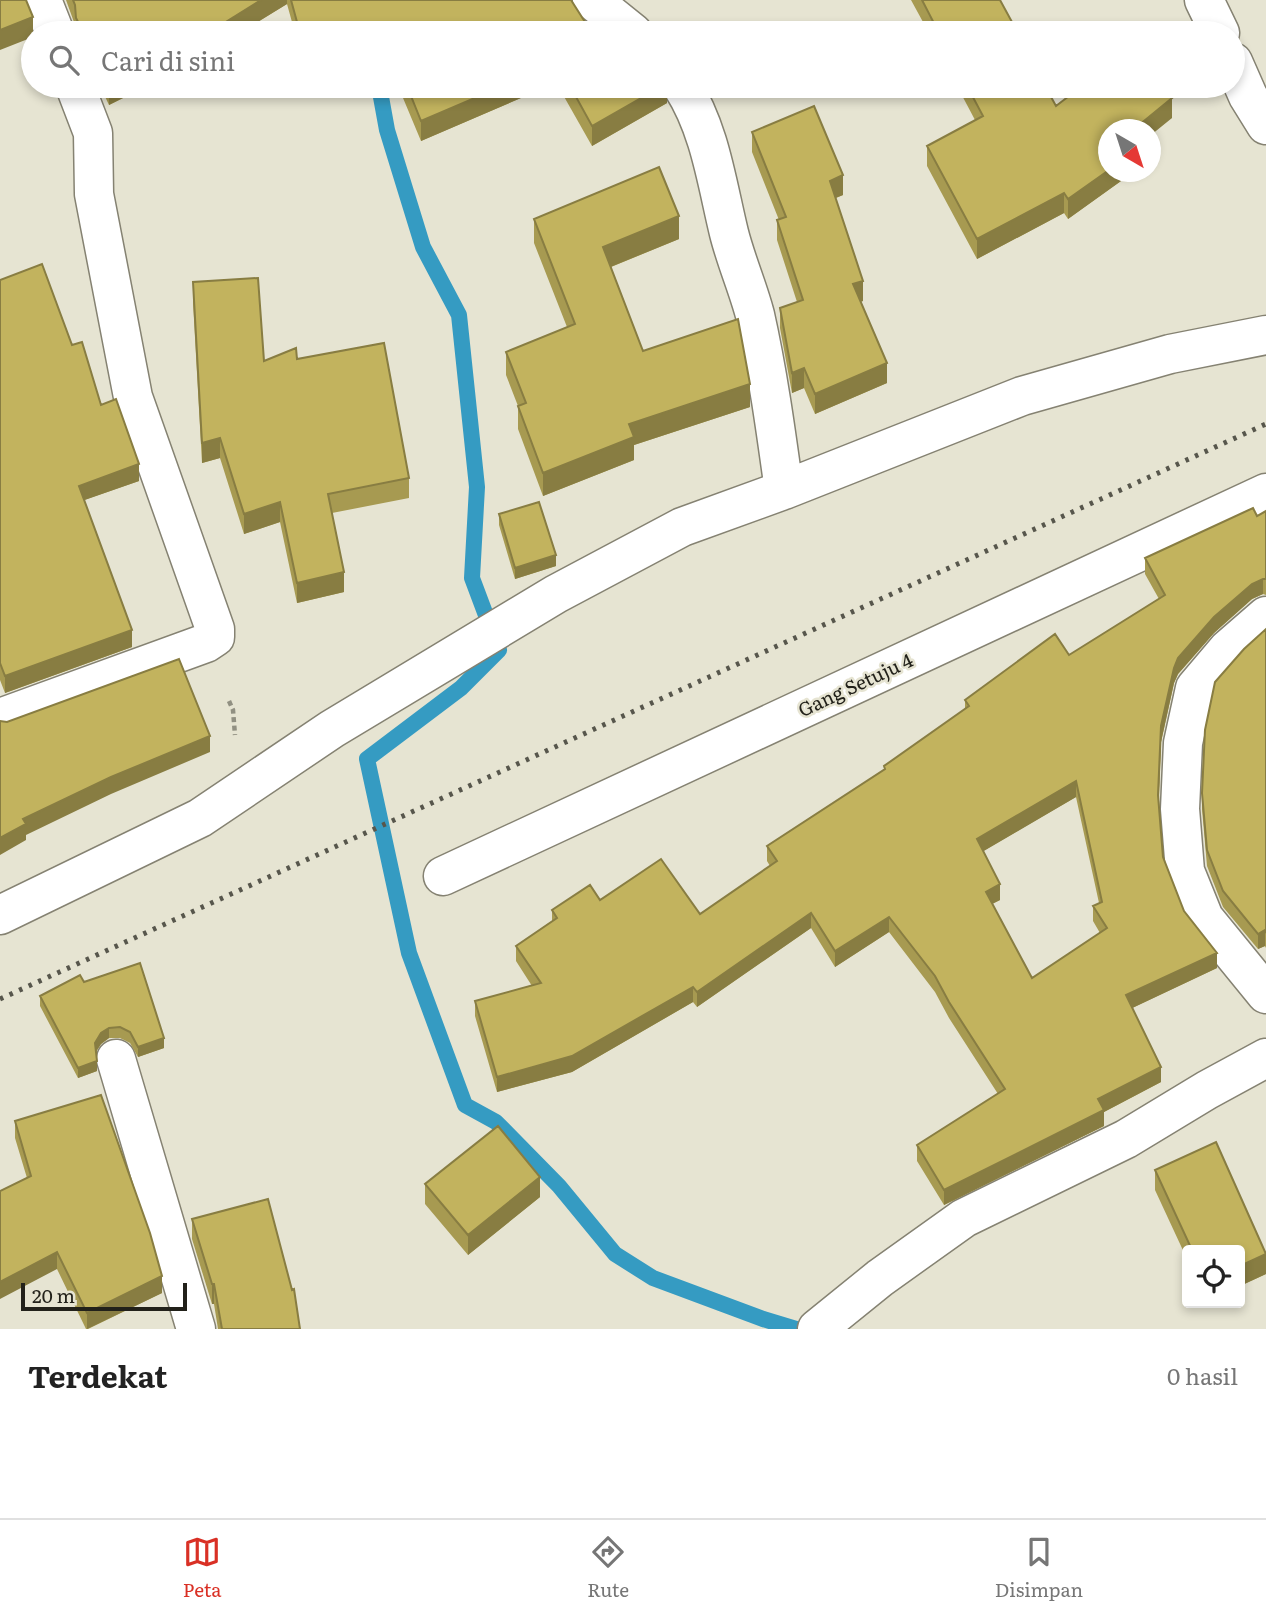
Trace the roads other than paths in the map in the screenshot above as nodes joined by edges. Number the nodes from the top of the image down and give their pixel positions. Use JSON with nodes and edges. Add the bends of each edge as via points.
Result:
{"nodes":[{"id":1,"x":43,"y":0,"type":"edge"},
{"id":2,"x":592,"y":0,"type":"edge"},
{"id":3,"x":1204,"y":0,"type":"edge"},
{"id":4,"x":51,"y":21,"type":"edge"},
{"id":5,"x":618,"y":21,"type":"edge"},
{"id":6,"x":1214,"y":21,"type":"edge"},
{"id":7,"x":1245,"y":89,"type":"edge"},
{"id":8,"x":80,"y":98,"type":"edge"},
{"id":9,"x":690,"y":98,"type":"edge"},
{"id":10,"x":1266,"y":125,"type":"edge"},
{"id":11,"x":1266,"y":335,"type":"edge"},
{"id":12,"x":783,"y":490,"type":"junction"},
{"id":13,"x":1266,"y":492,"type":"edge"},
{"id":14,"x":1266,"y":616,"type":"edge"},
{"id":15,"x":0,"y":718,"type":"edge"},
{"id":16,"x":443,"y":876,"type":"dead end"},
{"id":17,"x":0,"y":915,"type":"edge"},
{"id":18,"x":1266,"y":994,"type":"edge"},
{"id":19,"x":1266,"y":1058,"type":"edge"},
{"id":20,"x":116,"y":1059,"type":"dead end"},
{"id":21,"x":196,"y":1329,"type":"edge"},
{"id":22,"x":817,"y":1329,"type":"edge"}],
"edges":[{"from":1,"to":4,"type":"street"},
{"from":2,"to":5,"type":"street"},
{"from":3,"to":6,"type":"street"},
{"from":7,"to":10,"type":"street"},
{"from":8,"to":15,"type":"street","via":[[93,133],[94,194],[133,397],[215,636]]},
{"from":9,"to":12,"type":"street","via":[[754,313]]},
{"from":11,"to":12,"type":"street","via":[[1170,354],[1023,396]]},
{"from":12,"to":17,"type":"street","via":[[682,527],[556,594],[332,729],[200,818]]},
{"from":13,"to":16,"type":"street","name":"Gang Setuju 4"},
{"from":14,"to":18,"type":"street","via":[[1228,649],[1195,688],[1183,743],[1180,809],[1185,872],[1204,918]]},
{"from":19,"to":22,"type":"street","via":[[1126,1139],[964,1218]]},
{"from":20,"to":21,"type":"street"}]}
